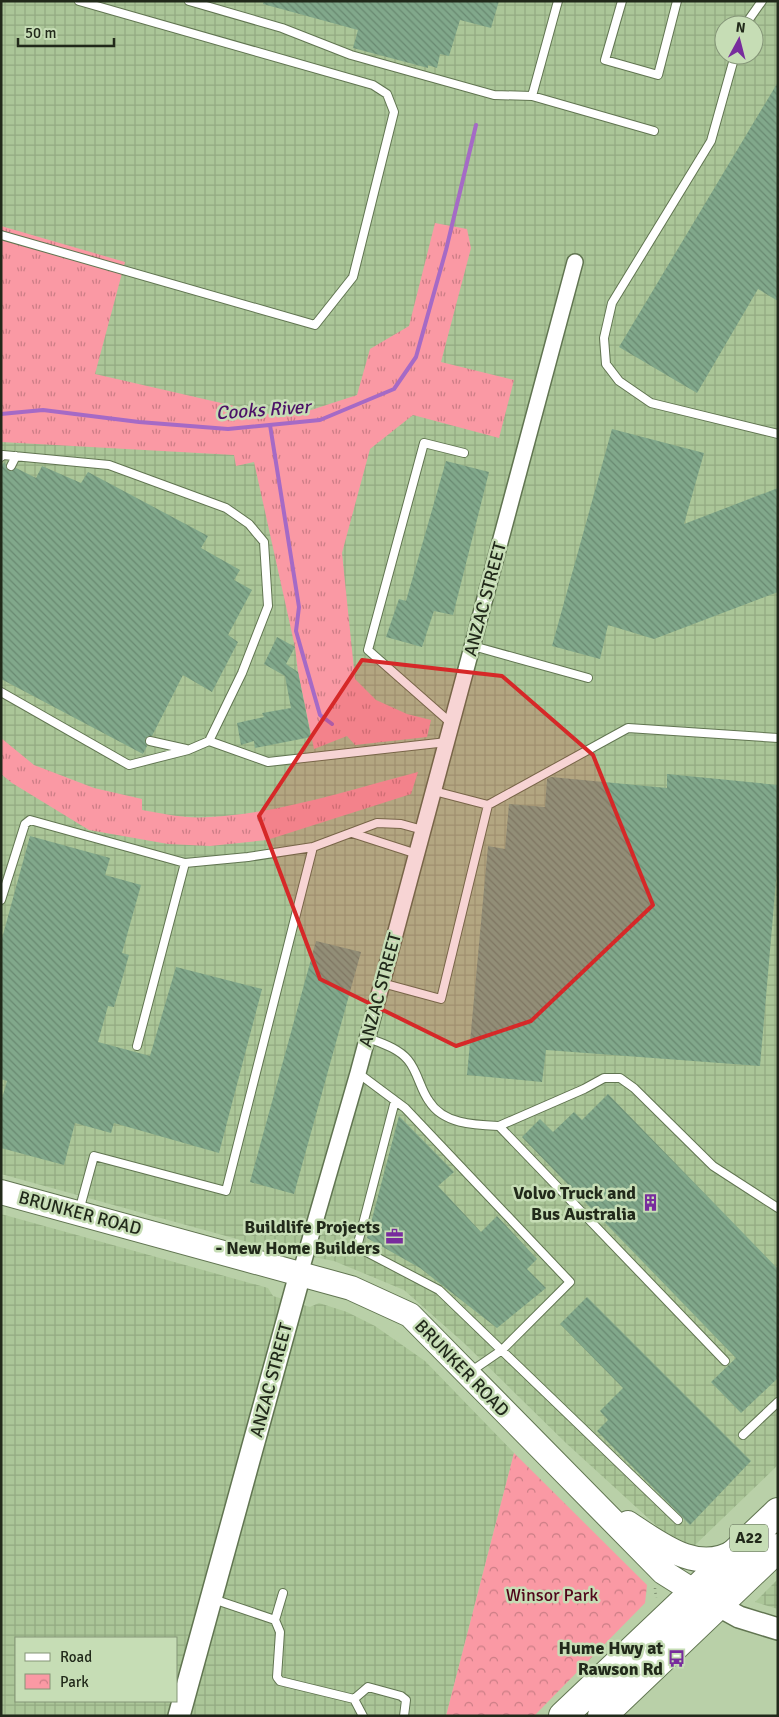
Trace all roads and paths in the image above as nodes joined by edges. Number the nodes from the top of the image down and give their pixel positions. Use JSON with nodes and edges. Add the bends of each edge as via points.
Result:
{"nodes":[{"id":1,"x":79,"y":1,"type":"edge"},
{"id":2,"x":189,"y":1,"type":"edge"},
{"id":3,"x":558,"y":1,"type":"edge"},
{"id":4,"x":622,"y":1,"type":"edge"},
{"id":5,"x":677,"y":1,"type":"edge"},
{"id":6,"x":762,"y":1,"type":"edge"},
{"id":7,"x":752,"y":15,"type":"edge"},
{"id":8,"x":732,"y":65,"type":"edge"},
{"id":9,"x":532,"y":96,"type":"junction"},
{"id":10,"x":654,"y":131,"type":"dead end"},
{"id":11,"x":1,"y":235,"type":"edge"},
{"id":12,"x":575,"y":262,"type":"dead end"},
{"id":13,"x":778,"y":434,"type":"edge"},
{"id":14,"x":464,"y":453,"type":"dead end"},
{"id":15,"x":16,"y":456,"type":"junction"},
{"id":16,"x":1,"y":457,"type":"edge"},
{"id":17,"x":11,"y":466,"type":"dead end"},
{"id":18,"x":473,"y":646,"type":"junction"},
{"id":19,"x":588,"y":678,"type":"dead end"},
{"id":20,"x":1,"y":692,"type":"edge"},
{"id":21,"x":452,"y":724,"type":"junction"},
{"id":22,"x":778,"y":738,"type":"edge"},
{"id":23,"x":150,"y":741,"type":"dead end"},
{"id":24,"x":209,"y":741,"type":"junction"},
{"id":25,"x":447,"y":742,"type":"junction"},
{"id":26,"x":188,"y":750,"type":"junction"},
{"id":27,"x":434,"y":791,"type":"junction"},
{"id":28,"x":488,"y":805,"type":"junction"},
{"id":29,"x":423,"y":830,"type":"junction"},
{"id":30,"x":352,"y":832,"type":"junction"},
{"id":31,"x":313,"y":847,"type":"junction"},
{"id":32,"x":417,"y":854,"type":"junction"},
{"id":33,"x":185,"y":863,"type":"junction"},
{"id":34,"x":1,"y":900,"type":"edge"},
{"id":35,"x":382,"y":983,"type":"junction"},
{"id":36,"x":368,"y":1038,"type":"junction"},
{"id":37,"x":137,"y":1046,"type":"dead end"},
{"id":38,"x":358,"y":1073,"type":"junction"},
{"id":39,"x":395,"y":1101,"type":"junction"},
{"id":40,"x":498,"y":1126,"type":"junction"},
{"id":41,"x":1,"y":1192,"type":"edge"},
{"id":42,"x":778,"y":1208,"type":"edge"},
{"id":43,"x":79,"y":1213,"type":"junction"},
{"id":44,"x":300,"y":1274,"type":"junction"},
{"id":45,"x":502,"y":1350,"type":"junction"},
{"id":46,"x":724,"y":1361,"type":"dead end"},
{"id":47,"x":468,"y":1373,"type":"junction"},
{"id":48,"x":778,"y":1402,"type":"edge"},
{"id":49,"x":743,"y":1435,"type":"dead end"},
{"id":50,"x":586,"y":1494,"type":"junction"},
{"id":51,"x":778,"y":1512,"type":"edge"},
{"id":52,"x":678,"y":1520,"type":"dead end"},
{"id":53,"x":739,"y":1548,"type":"junction"},
{"id":54,"x":778,"y":1548,"type":"edge"},
{"id":55,"x":655,"y":1587,"type":"dead end"},
{"id":56,"x":283,"y":1593,"type":"dead end"},
{"id":57,"x":694,"y":1593,"type":"junction"},
{"id":58,"x":211,"y":1598,"type":"junction"},
{"id":59,"x":656,"y":1598,"type":"dead end"},
{"id":60,"x":719,"y":1606,"type":"junction"},
{"id":61,"x":275,"y":1620,"type":"junction"},
{"id":62,"x":778,"y":1629,"type":"edge"},
{"id":63,"x":354,"y":1700,"type":"junction"},
{"id":64,"x":179,"y":1716,"type":"edge"},
{"id":65,"x":363,"y":1716,"type":"edge"},
{"id":66,"x":404,"y":1716,"type":"edge"},
{"id":67,"x":563,"y":1716,"type":"edge"},
{"id":68,"x":602,"y":1716,"type":"edge"}],
"edges":[{"from":1,"to":11,"type":"lane","via":[[373,85],[387,94],[394,112],[353,277],[315,325]]},
{"from":2,"to":9,"type":"lane","via":[[282,28],[351,55],[494,95]]},
{"from":3,"to":9,"type":"lane"},
{"from":4,"to":5,"type":"lane","via":[[605,60],[658,75]]},
{"from":6,"to":7,"type":"lane"},
{"from":8,"to":13,"type":"lane","via":[[711,141],[612,303],[604,338],[606,364],[619,381],[651,403]]},
{"from":9,"to":10,"type":"lane"},
{"from":12,"to":18,"type":"street","name":"ANZAC STREET"},
{"from":14,"to":21,"type":"lane","via":[[424,443],[368,650]]},
{"from":15,"to":16,"type":"lane"},
{"from":15,"to":17,"type":"lane"},
{"from":15,"to":24,"type":"lane","via":[[109,465],[226,508],[249,524],[264,542],[268,606],[242,673]]},
{"from":18,"to":19,"type":"lane"},
{"from":18,"to":21,"type":"street","name":"ANZAC STREET"},
{"from":20,"to":26,"type":"lane","via":[[129,764]]},
{"from":21,"to":25,"type":"street","name":"ANZAC STREET"},
{"from":22,"to":28,"type":"lane","via":[[628,728]]},
{"from":23,"to":26,"type":"lane"},
{"from":24,"to":25,"type":"lane","via":[[268,762]]},
{"from":24,"to":26,"type":"lane"},
{"from":25,"to":27,"type":"street","name":"ANZAC STREET"},
{"from":27,"to":28,"type":"lane"},
{"from":27,"to":29,"type":"street","name":"ANZAC STREET"},
{"from":28,"to":35,"type":"lane","via":[[441,999]]},
{"from":29,"to":30,"type":"lane","via":[[401,824],[377,823]]},
{"from":29,"to":32,"type":"street","name":"ANZAC STREET"},
{"from":30,"to":31,"type":"lane"},
{"from":30,"to":32,"type":"lane"},
{"from":31,"to":33,"type":"lane"},
{"from":31,"to":43,"type":"lane","via":[[226,1191],[94,1156]]},
{"from":32,"to":35,"type":"street","name":"ANZAC STREET"},
{"from":33,"to":34,"type":"lane","via":[[30,820],[25,824]]},
{"from":33,"to":37,"type":"lane"},
{"from":35,"to":36,"type":"street","name":"ANZAC STREET"},
{"from":36,"to":38,"type":"street","name":"ANZAC STREET"},
{"from":36,"to":40,"type":"lane","via":[[408,1059],[429,1102],[441,1115],[457,1121]]},
{"from":38,"to":39,"type":"lane"},
{"from":38,"to":44,"type":"street","name":"ANZAC STREET"},
{"from":39,"to":45,"type":"lane","via":[[358,1247],[440,1290]]},
{"from":39,"to":45,"type":"lane","via":[[570,1282]]},
{"from":40,"to":42,"type":"lane","via":[[604,1078],[620,1078],[713,1166]]},
{"from":40,"to":46,"type":"lane"},
{"from":41,"to":43,"type":"main road","name":"BRUNKER ROAD"},
{"from":43,"to":44,"type":"main road","name":"BRUNKER ROAD"},
{"from":44,"to":47,"type":"main road","name":"BRUNKER ROAD","via":[[351,1288],[410,1315]]},
{"from":44,"to":58,"type":"street","name":"ANZAC STREET"},
{"from":45,"to":47,"type":"lane"},
{"from":45,"to":52,"type":"lane"},
{"from":47,"to":50,"type":"main road","name":"BRUNKER ROAD"},
{"from":48,"to":49,"type":"lane"},
{"from":50,"to":53,"type":"main road","via":[[655,1540],[688,1557],[707,1561],[723,1558]]},
{"from":50,"to":57,"type":"main road","name":"BRUNKER ROAD","via":[[662,1572]]},
{"from":51,"to":53,"type":"highway","number":"A22"},
{"from":53,"to":57,"type":"highway","number":"A22"},
{"from":54,"to":60,"type":"highway","number":"A22"},
{"from":55,"to":59,"type":"path"},
{"from":56,"to":61,"type":"lane"},
{"from":57,"to":60,"type":"main road","name":"BRUNKER ROAD"},
{"from":57,"to":67,"type":"highway","number":"A22"},
{"from":58,"to":61,"type":"lane"},
{"from":58,"to":64,"type":"street","name":"ANZAC STREET"},
{"from":60,"to":62,"type":"street","via":[[739,1617]]},
{"from":60,"to":68,"type":"highway","number":"A22"},
{"from":61,"to":63,"type":"lane","via":[[280,1632],[280,1681]]},
{"from":63,"to":65,"type":"lane"},
{"from":63,"to":66,"type":"lane","via":[[368,1687],[401,1696],[406,1700]]}]}
